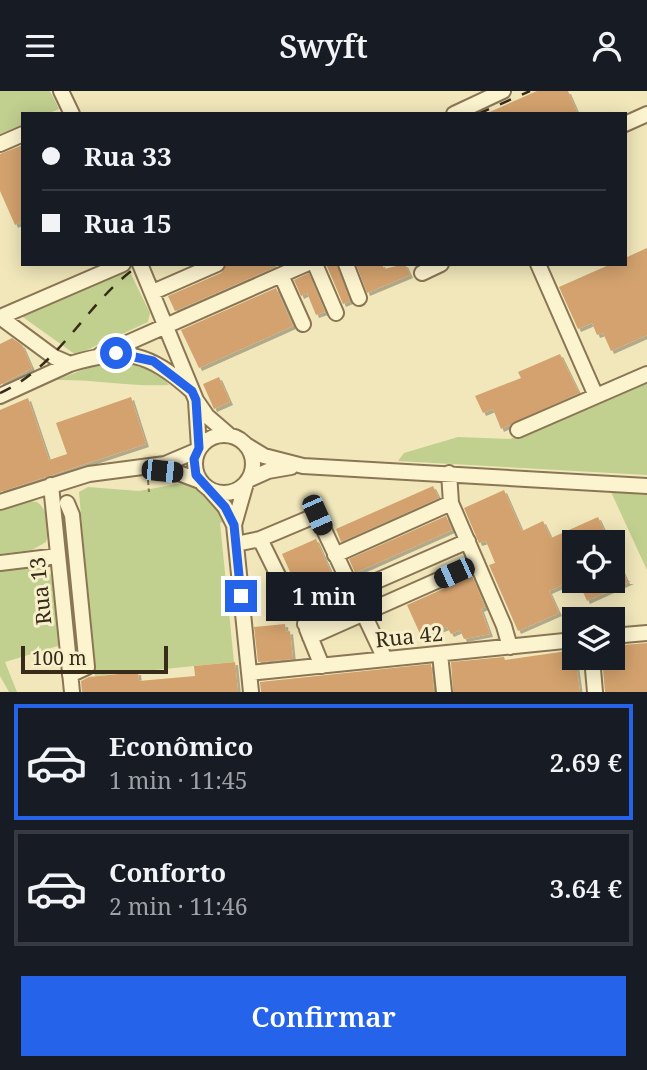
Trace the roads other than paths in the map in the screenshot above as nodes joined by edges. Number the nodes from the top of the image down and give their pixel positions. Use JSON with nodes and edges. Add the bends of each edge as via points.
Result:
{"nodes":[{"id":1,"x":61,"y":91,"type":"edge"},
{"id":2,"x":503,"y":91,"type":"edge"},
{"id":3,"x":70,"y":112,"type":"edge"},
{"id":4,"x":464,"y":112,"type":"edge"},
{"id":5,"x":647,"y":114,"type":"edge"},
{"id":6,"x":627,"y":123,"type":"edge"},
{"id":7,"x":21,"y":135,"type":"edge"},
{"id":8,"x":0,"y":144,"type":"edge"},
{"id":9,"x":118,"y":266,"type":"edge"},
{"id":10,"x":141,"y":266,"type":"edge"},
{"id":11,"x":212,"y":266,"type":"edge"},
{"id":12,"x":316,"y":266,"type":"edge"},
{"id":13,"x":347,"y":266,"type":"edge"},
{"id":14,"x":437,"y":266,"type":"edge"},
{"id":15,"x":539,"y":266,"type":"edge"},
{"id":16,"x":284,"y":271,"type":"edge"},
{"id":17,"x":422,"y":273,"type":"dead end"},
{"id":18,"x":153,"y":292,"type":"junction"},
{"id":19,"x":359,"y":298,"type":"dead end"},
{"id":20,"x":336,"y":313,"type":"dead end"},
{"id":21,"x":0,"y":317,"type":"edge"},
{"id":22,"x":303,"y":324,"type":"dead end"},
{"id":23,"x":167,"y":325,"type":"junction"},
{"id":24,"x":100,"y":355,"type":"junction"},
{"id":25,"x":69,"y":364,"type":"junction"},
{"id":26,"x":647,"y":374,"type":"edge"},
{"id":27,"x":0,"y":396,"type":"edge"},
{"id":28,"x":194,"y":396,"type":"junction"},
{"id":29,"x":596,"y":396,"type":"junction"},
{"id":30,"x":518,"y":431,"type":"dead end"},
{"id":31,"x":229,"y":435,"type":"junction"},
{"id":32,"x":246,"y":445,"type":"junction"},
{"id":33,"x":199,"y":449,"type":"junction"},
{"id":34,"x":303,"y":466,"type":"junction"},
{"id":35,"x":146,"y":469,"type":"junction"},
{"id":36,"x":449,"y":473,"type":"junction"},
{"id":37,"x":247,"y":482,"type":"junction"},
{"id":38,"x":51,"y":485,"type":"junction"},
{"id":39,"x":205,"y":485,"type":"junction"},
{"id":40,"x":647,"y":486,"type":"edge"},
{"id":41,"x":0,"y":502,"type":"edge"},
{"id":42,"x":67,"y":503,"type":"dead end"},
{"id":43,"x":451,"y":503,"type":"junction"},
{"id":44,"x":234,"y":525,"type":"junction"},
{"id":45,"x":260,"y":539,"type":"junction"},
{"id":46,"x":468,"y":541,"type":"junction"},
{"id":47,"x":236,"y":544,"type":"junction"},
{"id":48,"x":335,"y":555,"type":"junction"},
{"id":49,"x":58,"y":556,"type":"junction"},
{"id":50,"x":0,"y":563,"type":"edge"},
{"id":51,"x":477,"y":563,"type":"junction"},
{"id":52,"x":356,"y":603,"type":"junction"},
{"id":53,"x":305,"y":625,"type":"junction"},
{"id":54,"x":647,"y":633,"type":"edge"},
{"id":55,"x":625,"y":635,"type":"edge"},
{"id":56,"x":562,"y":641,"type":"edge"},
{"id":57,"x":510,"y":647,"type":"junction"},
{"id":58,"x":440,"y":654,"type":"junction"},
{"id":59,"x":385,"y":659,"type":"junction"},
{"id":60,"x":322,"y":666,"type":"junction"},
{"id":61,"x":593,"y":670,"type":"edge"},
{"id":62,"x":249,"y":673,"type":"junction"},
{"id":63,"x":70,"y":675,"type":"junction"},
{"id":64,"x":72,"y":692,"type":"edge"},
{"id":65,"x":251,"y":692,"type":"edge"},
{"id":66,"x":444,"y":692,"type":"edge"},
{"id":67,"x":595,"y":692,"type":"edge"}],
"edges":[{"from":1,"to":3,"type":"street"},
{"from":2,"to":4,"type":"street"},
{"from":5,"to":6,"type":"street"},
{"from":7,"to":8,"type":"street"},
{"from":9,"to":21,"type":"street"},
{"from":10,"to":18,"type":"street"},
{"from":11,"to":18,"type":"street"},
{"from":12,"to":20,"type":"street"},
{"from":13,"to":19,"type":"street"},
{"from":14,"to":17,"type":"street"},
{"from":15,"to":29,"type":"street"},
{"from":16,"to":22,"type":"street"},
{"from":16,"to":23,"type":"street"},
{"from":18,"to":23,"type":"street"},
{"from":21,"to":25,"type":"street"},
{"from":23,"to":24,"type":"street"},
{"from":23,"to":28,"type":"street"},
{"from":24,"to":25,"type":"street"},
{"from":24,"to":28,"type":"street","via":[[128,354],[153,361]]},
{"from":25,"to":27,"type":"street"},
{"from":26,"to":29,"type":"street"},
{"from":28,"to":31,"type":"street","via":[[207,416]]},
{"from":28,"to":33,"type":"street"},
{"from":29,"to":30,"type":"street"},
{"from":31,"to":32,"type":"street"},
{"from":31,"to":33,"type":"street","via":[[212,437]]},
{"from":32,"to":34,"type":"street","via":[[264,456]]},
{"from":32,"to":37,"type":"street","via":[[253,464]]},
{"from":33,"to":35,"type":"street"},
{"from":33,"to":39,"type":"street","via":[[194,465]]},
{"from":34,"to":36,"type":"street"},
{"from":34,"to":37,"type":"street","via":[[268,471]]},
{"from":35,"to":38,"type":"street","via":[[89,474]]},
{"from":35,"to":39,"type":"street","via":[[176,472]]},
{"from":36,"to":40,"type":"street"},
{"from":36,"to":43,"type":"street"},
{"from":37,"to":39,"type":"street","via":[[226,493]]},
{"from":37,"to":44,"type":"street"},
{"from":38,"to":41,"type":"street"},
{"from":38,"to":49,"type":"street","name":"Rua 13"},
{"from":39,"to":44,"type":"street"},
{"from":42,"to":63,"type":"street","via":[[88,667]]},
{"from":43,"to":46,"type":"street"},
{"from":43,"to":48,"type":"street"},
{"from":44,"to":47,"type":"street"},
{"from":45,"to":47,"type":"street"},
{"from":45,"to":48,"type":"street","via":[[317,515]]},
{"from":45,"to":53,"type":"street"},
{"from":46,"to":51,"type":"street"},
{"from":46,"to":52,"type":"street"},
{"from":47,"to":62,"type":"street"},
{"from":48,"to":52,"type":"street"},
{"from":49,"to":50,"type":"street"},
{"from":49,"to":63,"type":"street","name":"Rua 13"},
{"from":51,"to":52,"type":"street"},
{"from":51,"to":57,"type":"street"},
{"from":52,"to":53,"type":"street"},
{"from":52,"to":53,"type":"street"},
{"from":52,"to":59,"type":"street"},
{"from":53,"to":60,"type":"street"},
{"from":54,"to":55,"type":"street"},
{"from":56,"to":57,"type":"street","name":"Rua 42"},
{"from":57,"to":58,"type":"street","name":"Rua 42"},
{"from":58,"to":59,"type":"street","name":"Rua 42"},
{"from":58,"to":66,"type":"street"},
{"from":59,"to":60,"type":"street","name":"Rua 42"},
{"from":60,"to":62,"type":"street","name":"Rua 42"},
{"from":61,"to":67,"type":"street"},
{"from":62,"to":65,"type":"street"},
{"from":63,"to":64,"type":"street","name":"Rua 13"}]}
